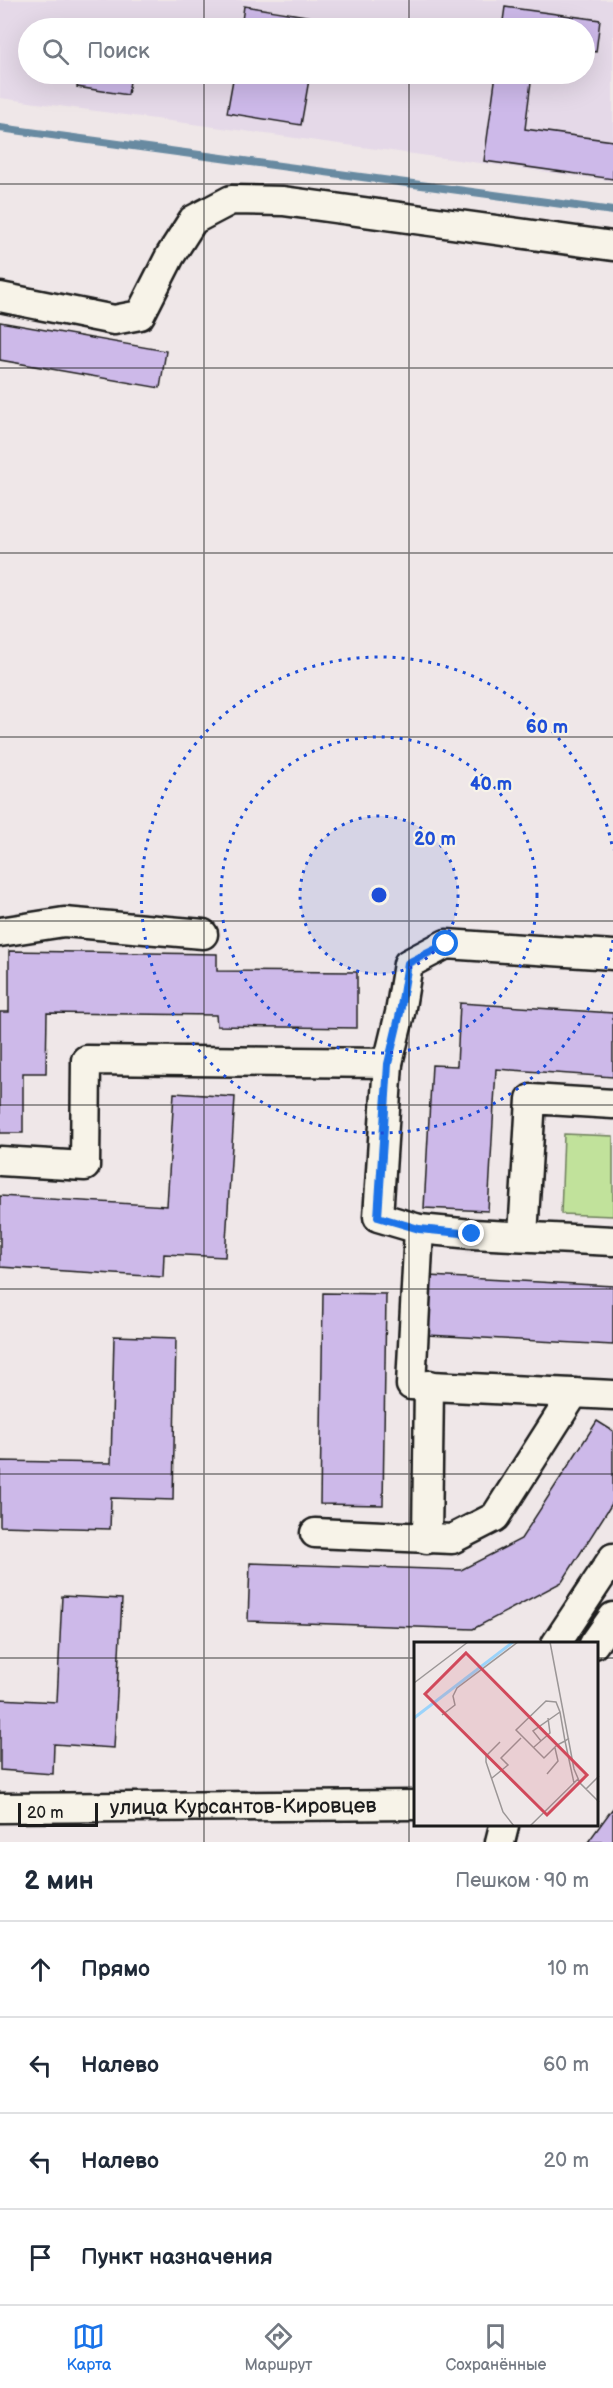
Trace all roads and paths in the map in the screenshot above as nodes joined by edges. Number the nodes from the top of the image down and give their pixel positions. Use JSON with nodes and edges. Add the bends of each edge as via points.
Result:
{"nodes":[{"id":1,"x":613,"y":246,"type":"edge"},
{"id":2,"x":0,"y":297,"type":"edge"},
{"id":3,"x":0,"y":932,"type":"edge"},
{"id":4,"x":203,"y":934,"type":"dead end"},
{"id":5,"x":613,"y":955,"type":"edge"},
{"id":6,"x":388,"y":1064,"type":"junction"},
{"id":7,"x":613,"y":1104,"type":"edge"},
{"id":8,"x":0,"y":1161,"type":"edge"},
{"id":9,"x":419,"y":1229,"type":"junction"},
{"id":10,"x":523,"y":1236,"type":"junction"},
{"id":11,"x":613,"y":1241,"type":"edge"},
{"id":12,"x":429,"y":1386,"type":"junction"},
{"id":13,"x":574,"y":1393,"type":"junction"},
{"id":14,"x":613,"y":1395,"type":"edge"},
{"id":15,"x":315,"y":1533,"type":"dead end"},
{"id":16,"x":427,"y":1539,"type":"junction"},
{"id":17,"x":613,"y":1558,"type":"edge"},
{"id":18,"x":613,"y":1617,"type":"edge"},
{"id":19,"x":557,"y":1642,"type":"edge"},
{"id":20,"x":595,"y":1642,"type":"edge"},
{"id":21,"x":414,"y":1805,"type":"edge"},
{"id":22,"x":0,"y":1808,"type":"edge"},
{"id":23,"x":504,"y":1827,"type":"edge"},
{"id":24,"x":500,"y":1842,"type":"edge"}],
"edges":[{"from":1,"to":2,"type":"street","via":[[283,201],[231,200],[193,220],[140,315],[114,321]]},
{"from":3,"to":4,"type":"street","via":[[64,922]]},
{"from":5,"to":6,"type":"street","via":[[446,944],[408,963]]},
{"from":6,"to":8,"type":"street","via":[[86,1060],[85,1166]]},
{"from":6,"to":9,"type":"street","via":[[378,1217]]},
{"from":7,"to":10,"type":"street","via":[[531,1099]]},
{"from":9,"to":10,"type":"street"},
{"from":9,"to":12,"type":"street","via":[[411,1385]]},
{"from":10,"to":11,"type":"street"},
{"from":12,"to":13,"type":"street"},
{"from":12,"to":16,"type":"street"},
{"from":13,"to":14,"type":"street"},
{"from":13,"to":16,"type":"street","via":[[495,1517],[452,1539]]},
{"from":15,"to":16,"type":"street"},
{"from":17,"to":19,"type":"street"},
{"from":18,"to":20,"type":"street"},
{"from":21,"to":22,"type":"street","name":"улица Курсантов-Кировцев"},
{"from":23,"to":24,"type":"street"}]}
